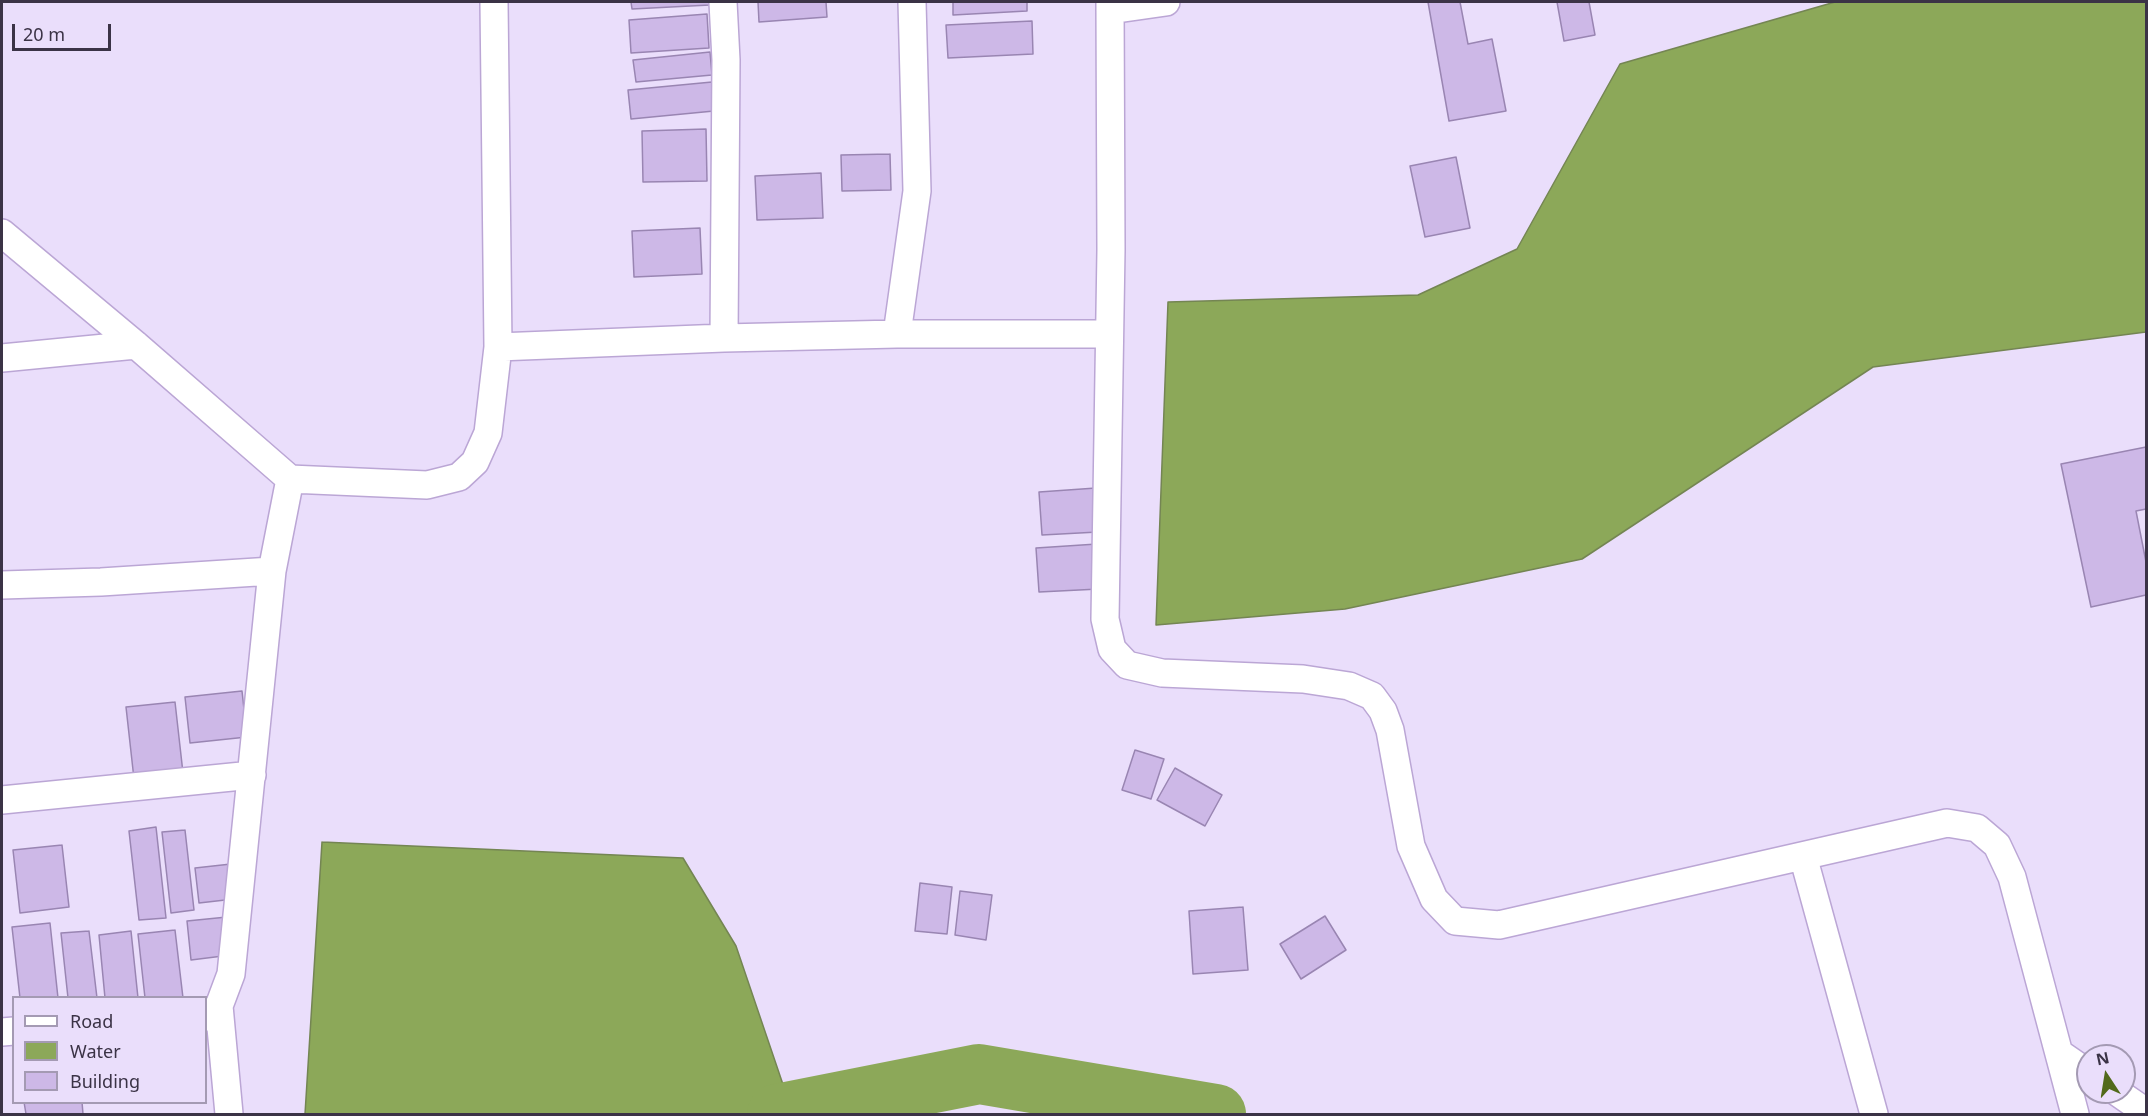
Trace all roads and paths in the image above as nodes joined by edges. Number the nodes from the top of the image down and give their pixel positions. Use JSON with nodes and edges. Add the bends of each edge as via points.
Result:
{"nodes":[{"id":1,"x":494,"y":2,"type":"edge"},
{"id":2,"x":723,"y":2,"type":"edge"},
{"id":3,"x":912,"y":2,"type":"edge"},
{"id":4,"x":1166,"y":2,"type":"edge"},
{"id":5,"x":1110,"y":6,"type":"edge"},
{"id":6,"x":2,"y":233,"type":"edge"},
{"id":7,"x":897,"y":334,"type":"junction"},
{"id":8,"x":1109,"y":334,"type":"junction"},
{"id":9,"x":724,"y":338,"type":"junction"},
{"id":10,"x":136,"y":345,"type":"junction"},
{"id":11,"x":498,"y":347,"type":"junction"},
{"id":12,"x":2,"y":358,"type":"edge"},
{"id":13,"x":290,"y":478,"type":"junction"},
{"id":14,"x":272,"y":571,"type":"junction"},
{"id":15,"x":2,"y":585,"type":"edge"},
{"id":16,"x":252,"y":775,"type":"junction"},
{"id":17,"x":2,"y":800,"type":"edge"},
{"id":18,"x":1803,"y":856,"type":"junction"},
{"id":19,"x":212,"y":1011,"type":"edge"},
{"id":20,"x":2059,"y":1053,"type":"junction"},
{"id":21,"x":2076,"y":1065,"type":"edge"},
{"id":22,"x":229,"y":1114,"type":"edge"},
{"id":23,"x":1874,"y":1114,"type":"edge"},
{"id":24,"x":2075,"y":1114,"type":"edge"}],
"edges":[{"from":1,"to":11,"type":"street"},
{"from":2,"to":9,"type":"street"},
{"from":3,"to":7,"type":"street","via":[[916,191]]},
{"from":4,"to":5,"type":"street"},
{"from":5,"to":8,"type":"street"},
{"from":6,"to":10,"type":"street"},
{"from":7,"to":8,"type":"street"},
{"from":7,"to":9,"type":"street"},
{"from":8,"to":18,"type":"street","via":[[1105,619],[1112,649],[1127,665],[1162,673],[1303,679],[1349,686],[1372,696],[1390,730],[1411,846],[1434,899],[1455,921],[1499,925]]},
{"from":9,"to":11,"type":"street"},
{"from":10,"to":12,"type":"street"},
{"from":10,"to":13,"type":"street"},
{"from":11,"to":13,"type":"street","via":[[488,432],[474,462],[459,477],[427,485]]},
{"from":13,"to":14,"type":"street"},
{"from":14,"to":15,"type":"street"},
{"from":14,"to":16,"type":"street"},
{"from":16,"to":17,"type":"street"},
{"from":16,"to":19,"type":"street","via":[[231,974]]},
{"from":18,"to":20,"type":"street","via":[[1947,823],[1977,828],[1997,845],[2012,877]]},
{"from":18,"to":23,"type":"street"},
{"from":19,"to":22,"type":"street"},
{"from":20,"to":21,"type":"street"},
{"from":20,"to":24,"type":"street"}]}
